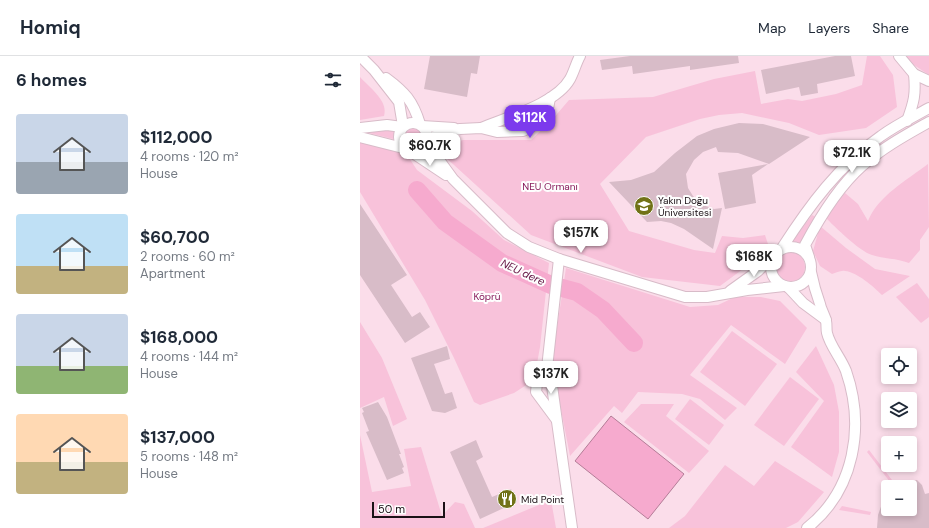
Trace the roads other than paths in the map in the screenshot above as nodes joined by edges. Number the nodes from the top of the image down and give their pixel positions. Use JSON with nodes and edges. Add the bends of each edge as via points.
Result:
{"nodes":[{"id":1,"x":360,"y":56,"type":"edge"},
{"id":2,"x":580,"y":56,"type":"edge"},
{"id":3,"x":899,"y":56,"type":"edge"},
{"id":4,"x":374,"y":70,"type":"junction"},
{"id":5,"x":914,"y":74,"type":"junction"},
{"id":6,"x":929,"y":81,"type":"edge"},
{"id":7,"x":550,"y":98,"type":"junction"},
{"id":8,"x":929,"y":108,"type":"edge"},
{"id":9,"x":908,"y":121,"type":"junction"},
{"id":10,"x":929,"y":122,"type":"edge"},
{"id":11,"x":421,"y":125,"type":"junction"},
{"id":12,"x":403,"y":127,"type":"junction"},
{"id":13,"x":360,"y":128,"type":"edge"},
{"id":14,"x":481,"y":128,"type":"junction"},
{"id":15,"x":460,"y":129,"type":"junction"},
{"id":16,"x":360,"y":137,"type":"edge"},
{"id":17,"x":426,"y":141,"type":"junction"},
{"id":18,"x":407,"y":149,"type":"junction"},
{"id":19,"x":453,"y":179,"type":"junction"},
{"id":20,"x":782,"y":248,"type":"junction"},
{"id":21,"x":774,"y":255,"type":"junction"},
{"id":22,"x":809,"y":257,"type":"junction"},
{"id":23,"x":559,"y":259,"type":"junction"},
{"id":24,"x":810,"y":272,"type":"junction"},
{"id":25,"x":786,"y":287,"type":"junction"},
{"id":26,"x":727,"y":294,"type":"junction"},
{"id":27,"x":826,"y":320,"type":"junction"},
{"id":28,"x":547,"y":368,"type":"junction"},
{"id":29,"x":557,"y":420,"type":"junction"},
{"id":30,"x":572,"y":528,"type":"edge"},
{"id":31,"x":808,"y":528,"type":"edge"}],
"edges":[{"from":1,"to":4,"type":"street"},
{"from":2,"to":7,"type":"street","via":[[570,80],[560,92]]},
{"from":3,"to":5,"type":"street"},
{"from":4,"to":11,"type":"street","via":[[398,87],[410,100]]},
{"from":4,"to":12,"type":"street","via":[[399,102]]},
{"from":5,"to":6,"type":"street"},
{"from":5,"to":9,"type":"street","via":[[915,100]]},
{"from":7,"to":14,"type":"street"},
{"from":7,"to":14,"type":"street","via":[[547,114],[523,131],[497,132]]},
{"from":8,"to":9,"type":"street"},
{"from":9,"to":20,"type":"street","via":[[881,136],[842,168],[808,207]]},
{"from":10,"to":22,"type":"street","via":[[889,145],[853,175],[820,216],[805,245]]},
{"from":11,"to":12,"type":"street","via":[[411,122]]},
{"from":11,"to":15,"type":"street"},
{"from":11,"to":17,"type":"street","via":[[426,132]]},
{"from":12,"to":13,"type":"street","via":[[387,125]]},
{"from":12,"to":18,"type":"street","via":[[399,131],[399,140]]},
{"from":14,"to":15,"type":"street"},
{"from":15,"to":17,"type":"street","via":[[444,132]]},
{"from":16,"to":18,"type":"street"},
{"from":17,"to":18,"type":"street","via":[[420,149]]},
{"from":17,"to":19,"type":"street"},
{"from":18,"to":19,"type":"street"},
{"from":19,"to":23,"type":"street","via":[[507,233],[529,247]]},
{"from":20,"to":21,"type":"street"},
{"from":20,"to":22,"type":"street","via":[[794,246]]},
{"from":21,"to":25,"type":"street","via":[[771,273]]},
{"from":21,"to":26,"type":"street","via":[[758,271]]},
{"from":22,"to":24,"type":"street"},
{"from":23,"to":26,"type":"street","via":[[685,297]]},
{"from":23,"to":28,"type":"street"},
{"from":24,"to":25,"type":"street","via":[[805,282]]},
{"from":24,"to":27,"type":"street"},
{"from":25,"to":26,"type":"street"},
{"from":25,"to":27,"type":"street"},
{"from":27,"to":31,"type":"street","via":[[827,333],[846,370],[852,392],[856,433],[851,465],[841,486],[828,506]]},
{"from":28,"to":29,"type":"street"},
{"from":28,"to":29,"type":"street","via":[[537,383],[536,392]]},
{"from":29,"to":30,"type":"street"}]}
